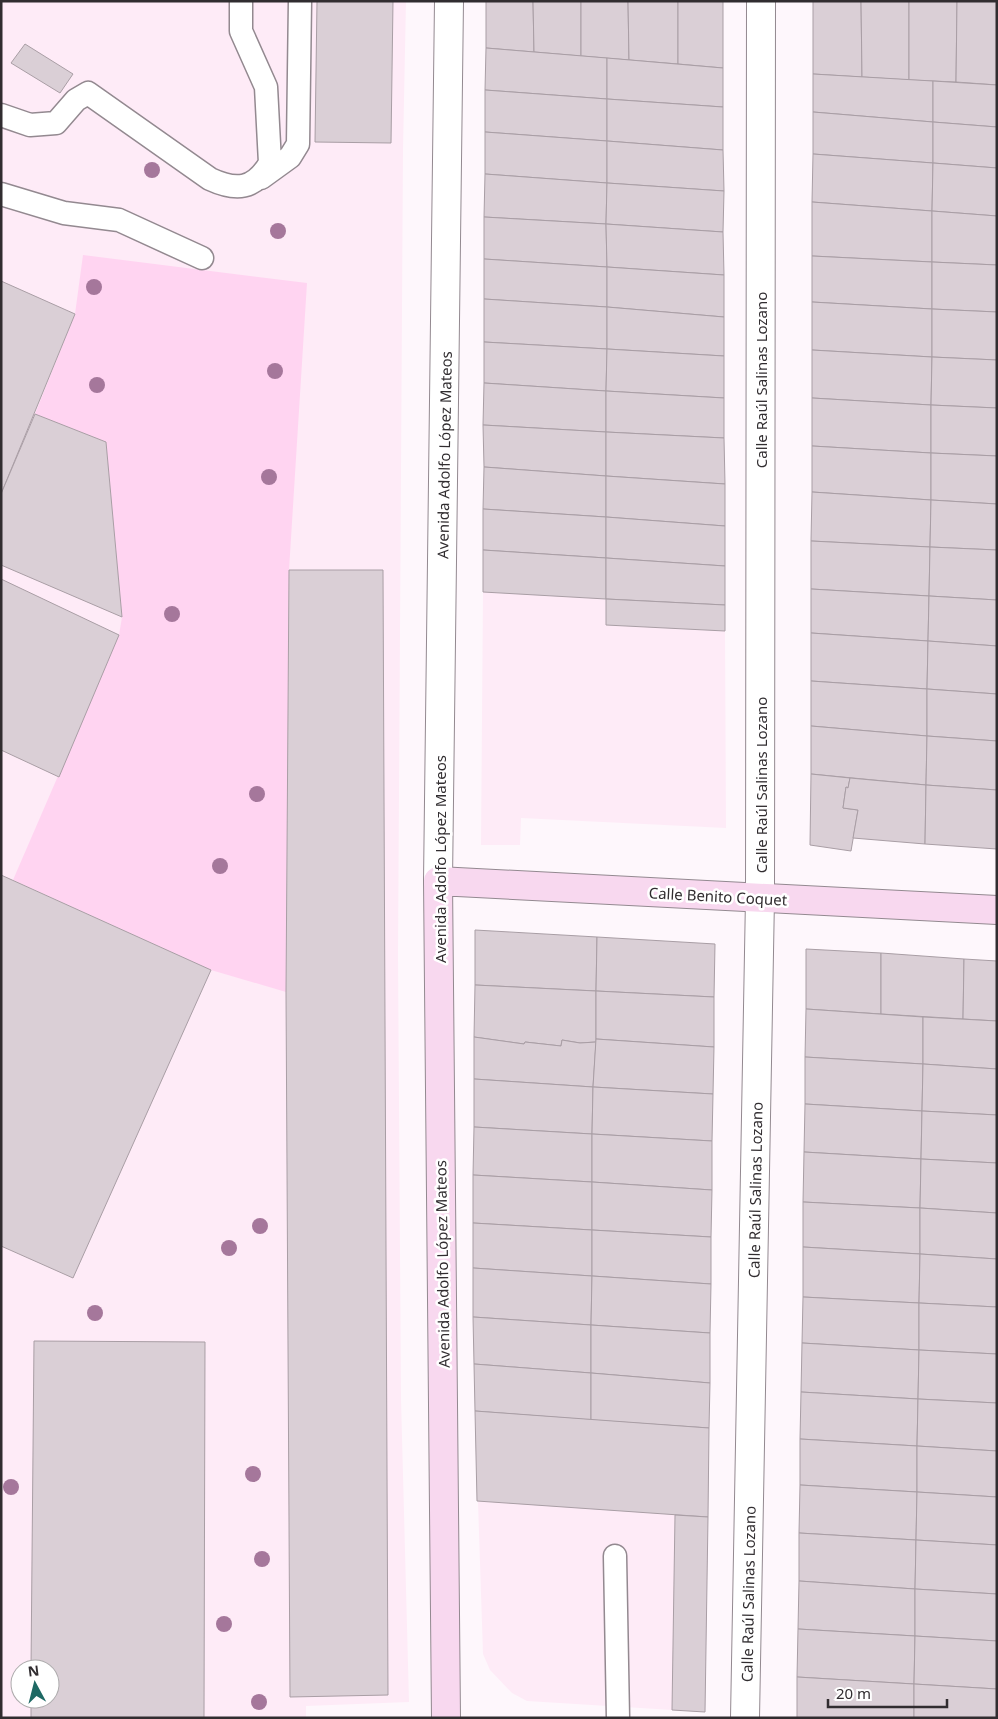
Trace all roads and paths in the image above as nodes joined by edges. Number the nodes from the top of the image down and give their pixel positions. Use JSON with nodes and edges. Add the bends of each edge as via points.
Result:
{"nodes":[{"id":1,"x":241,"y":1,"type":"edge"},
{"id":2,"x":300,"y":1,"type":"edge"},
{"id":3,"x":449,"y":1,"type":"edge"},
{"id":4,"x":761,"y":1,"type":"edge"},
{"id":5,"x":1,"y":115,"type":"edge"},
{"id":6,"x":256,"y":180,"type":"junction"},
{"id":7,"x":1,"y":194,"type":"edge"},
{"id":8,"x":202,"y":258,"type":"dead end"},
{"id":9,"x":438,"y":881,"type":"junction"},
{"id":10,"x":760,"y":898,"type":"junction"},
{"id":11,"x":997,"y":910,"type":"edge"},
{"id":12,"x":615,"y":1556,"type":"dead end"},
{"id":13,"x":446,"y":1718,"type":"edge"},
{"id":14,"x":618,"y":1718,"type":"edge"},
{"id":15,"x":745,"y":1718,"type":"edge"}],
"edges":[{"from":1,"to":6,"type":"lane","via":[[241,31],[266,87],[270,163]]},
{"from":2,"to":6,"type":"lane","via":[[298,144],[279,167]]},
{"from":3,"to":9,"type":"street","name":"Avenida Adolfo López Mateos"},
{"from":4,"to":10,"type":"street","name":"Calle Raúl Salinas Lozano"},
{"from":5,"to":6,"type":"lane","via":[[30,125],[56,123],[76,100],[88,93],[210,179],[227,187],[242,186]]},
{"from":7,"to":8,"type":"lane","via":[[64,213],[119,220]]},
{"from":9,"to":10,"type":"street","name":"Calle Benito Coquet"},
{"from":9,"to":13,"type":"street","name":"Avenida Adolfo López Mateos"},
{"from":10,"to":11,"type":"street","name":"Calle Benito Coquet"},
{"from":10,"to":15,"type":"street","name":"Calle Raúl Salinas Lozano"},
{"from":12,"to":14,"type":"lane"}]}
